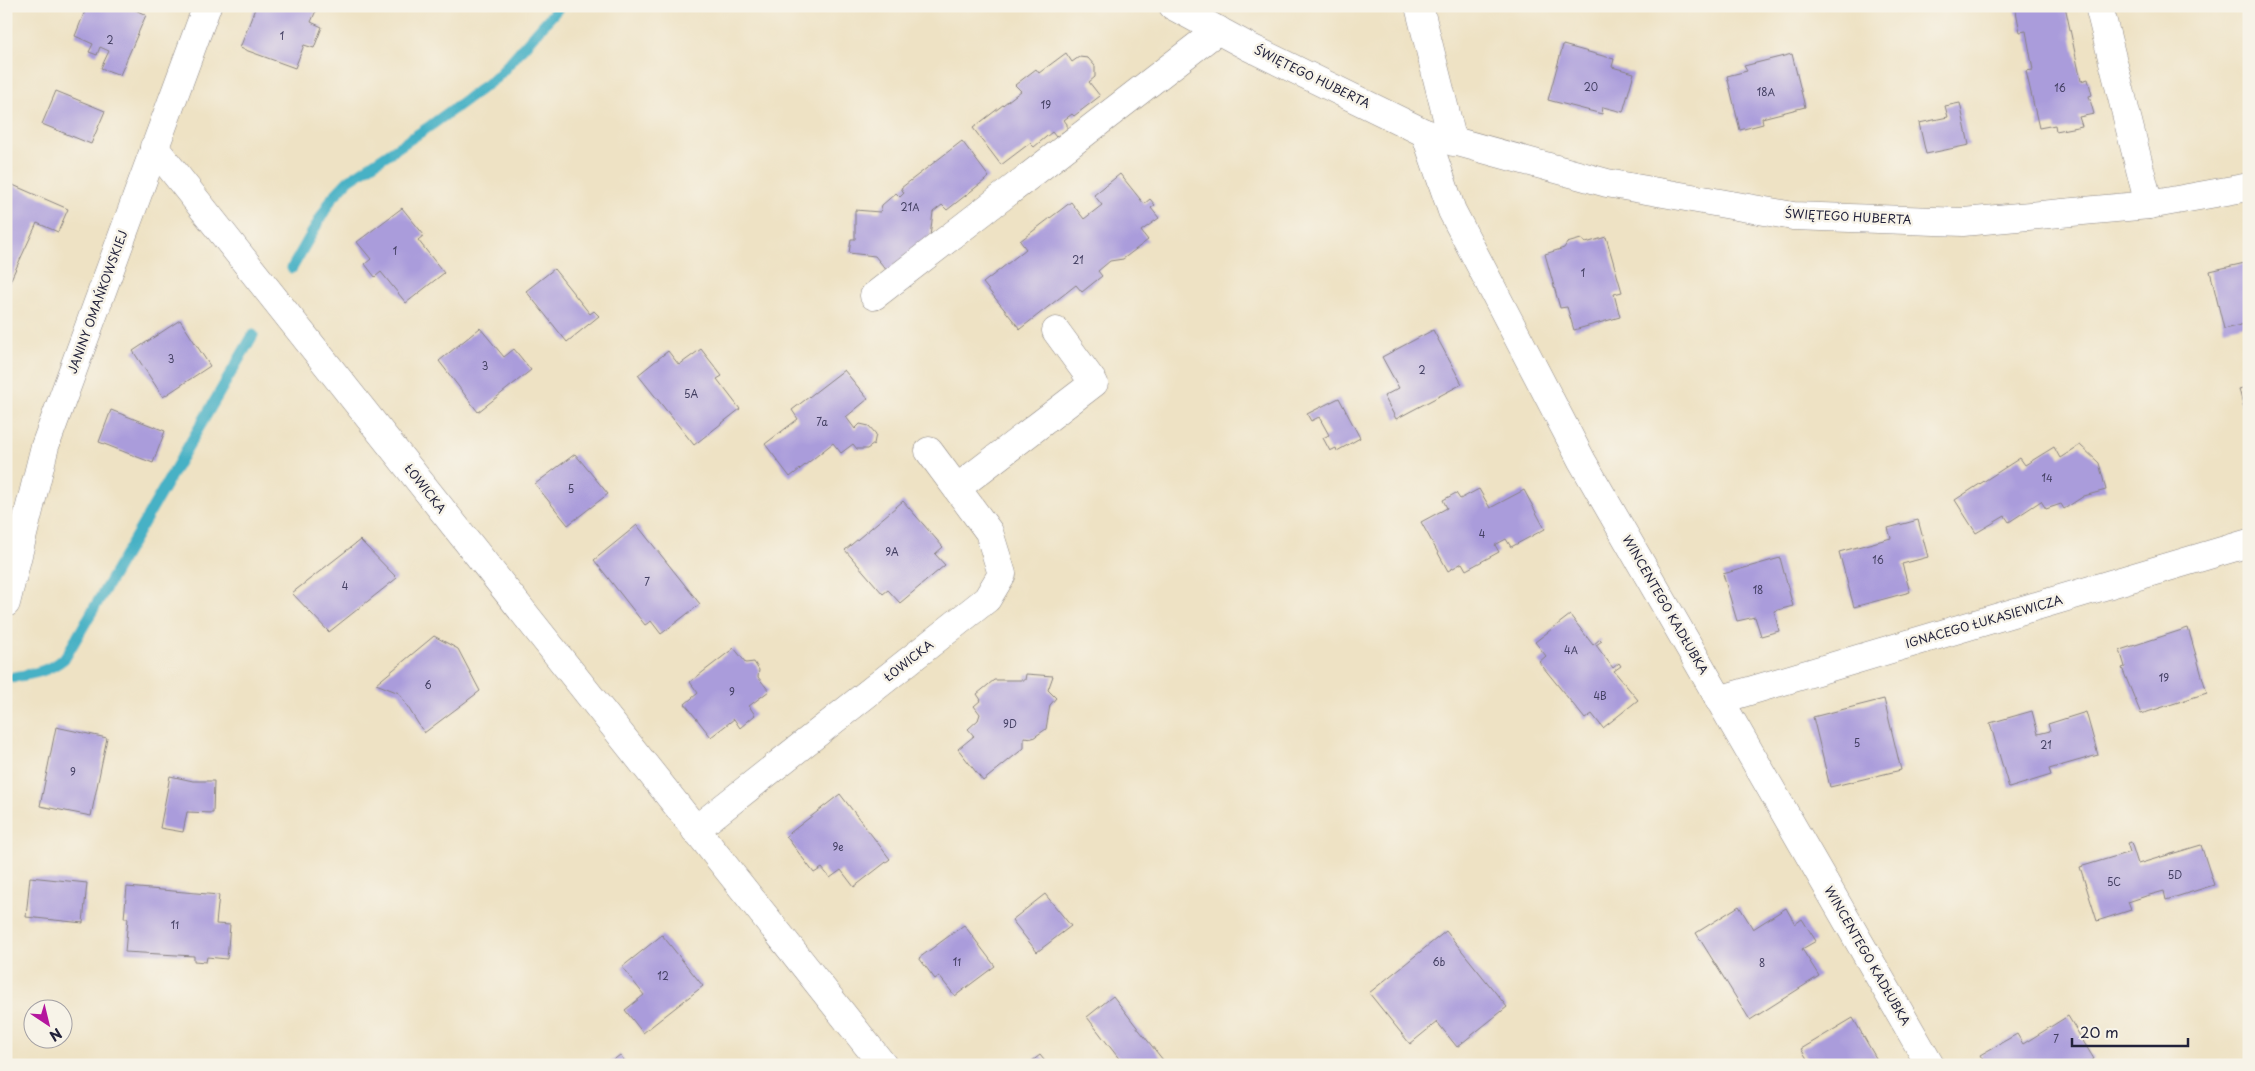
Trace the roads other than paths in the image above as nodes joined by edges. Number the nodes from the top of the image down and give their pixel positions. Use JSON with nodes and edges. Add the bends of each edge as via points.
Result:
{"nodes":[{"id":1,"x":207,"y":6,"type":"edge"},
{"id":2,"x":1173,"y":6,"type":"edge"},
{"id":3,"x":1419,"y":6,"type":"edge"},
{"id":4,"x":2099,"y":6,"type":"edge"},
{"id":5,"x":1218,"y":30,"type":"junction"},
{"id":6,"x":1426,"y":133,"type":"junction"},
{"id":7,"x":1453,"y":142,"type":"junction"},
{"id":8,"x":154,"y":148,"type":"junction"},
{"id":9,"x":2249,"y":187,"type":"edge"},
{"id":10,"x":2149,"y":204,"type":"junction"},
{"id":11,"x":874,"y":296,"type":"dead end"},
{"id":12,"x":1056,"y":331,"type":"dead end"},
{"id":13,"x":929,"y":451,"type":"dead end"},
{"id":14,"x":956,"y":488,"type":"junction"},
{"id":15,"x":2249,"y":543,"type":"edge"},
{"id":16,"x":6,"y":603,"type":"edge"},
{"id":17,"x":1719,"y":700,"type":"junction"},
{"id":18,"x":696,"y":830,"type":"junction"},
{"id":19,"x":883,"y":1065,"type":"edge"},
{"id":20,"x":1930,"y":1065,"type":"edge"}],
"edges":[{"from":1,"to":8,"type":"street","name":"JANINY OMAŃKOWSKIEJ"},
{"from":2,"to":5,"type":"street","name":"ŚWIĘTEGO HUBERTA"},
{"from":3,"to":7,"type":"street"},
{"from":4,"to":10,"type":"street"},
{"from":5,"to":6,"type":"street","name":"ŚWIĘTEGO HUBERTA"},
{"from":5,"to":11,"type":"street"},
{"from":6,"to":7,"type":"street","name":"ŚWIĘTEGO HUBERTA"},
{"from":6,"to":17,"type":"street","name":"WINCENTEGO KADŁUBKA","via":[[1452,211],[1582,461]]},
{"from":7,"to":10,"type":"street","name":"ŚWIĘTEGO HUBERTA","via":[[1607,183],[1793,216],[1963,222]]},
{"from":8,"to":16,"type":"street","name":"JANINY OMAŃKOWSKIEJ","via":[[44,446]]},
{"from":8,"to":18,"type":"street","name":"ŁOWICKA"},
{"from":9,"to":10,"type":"street","name":"ŚWIĘTEGO HUBERTA"},
{"from":12,"to":14,"type":"street","via":[[1094,383]]},
{"from":13,"to":14,"type":"street","name":"ŁOWICKA"},
{"from":14,"to":18,"type":"street","name":"ŁOWICKA","via":[[989,532],[1002,574],[987,599]]},
{"from":15,"to":17,"type":"street","name":"IGNACEGO ŁUKASIEWICZA"},
{"from":17,"to":20,"type":"street","name":"WINCENTEGO KADŁUBKA"},
{"from":18,"to":19,"type":"street","name":"ŁOWICKA"}]}
